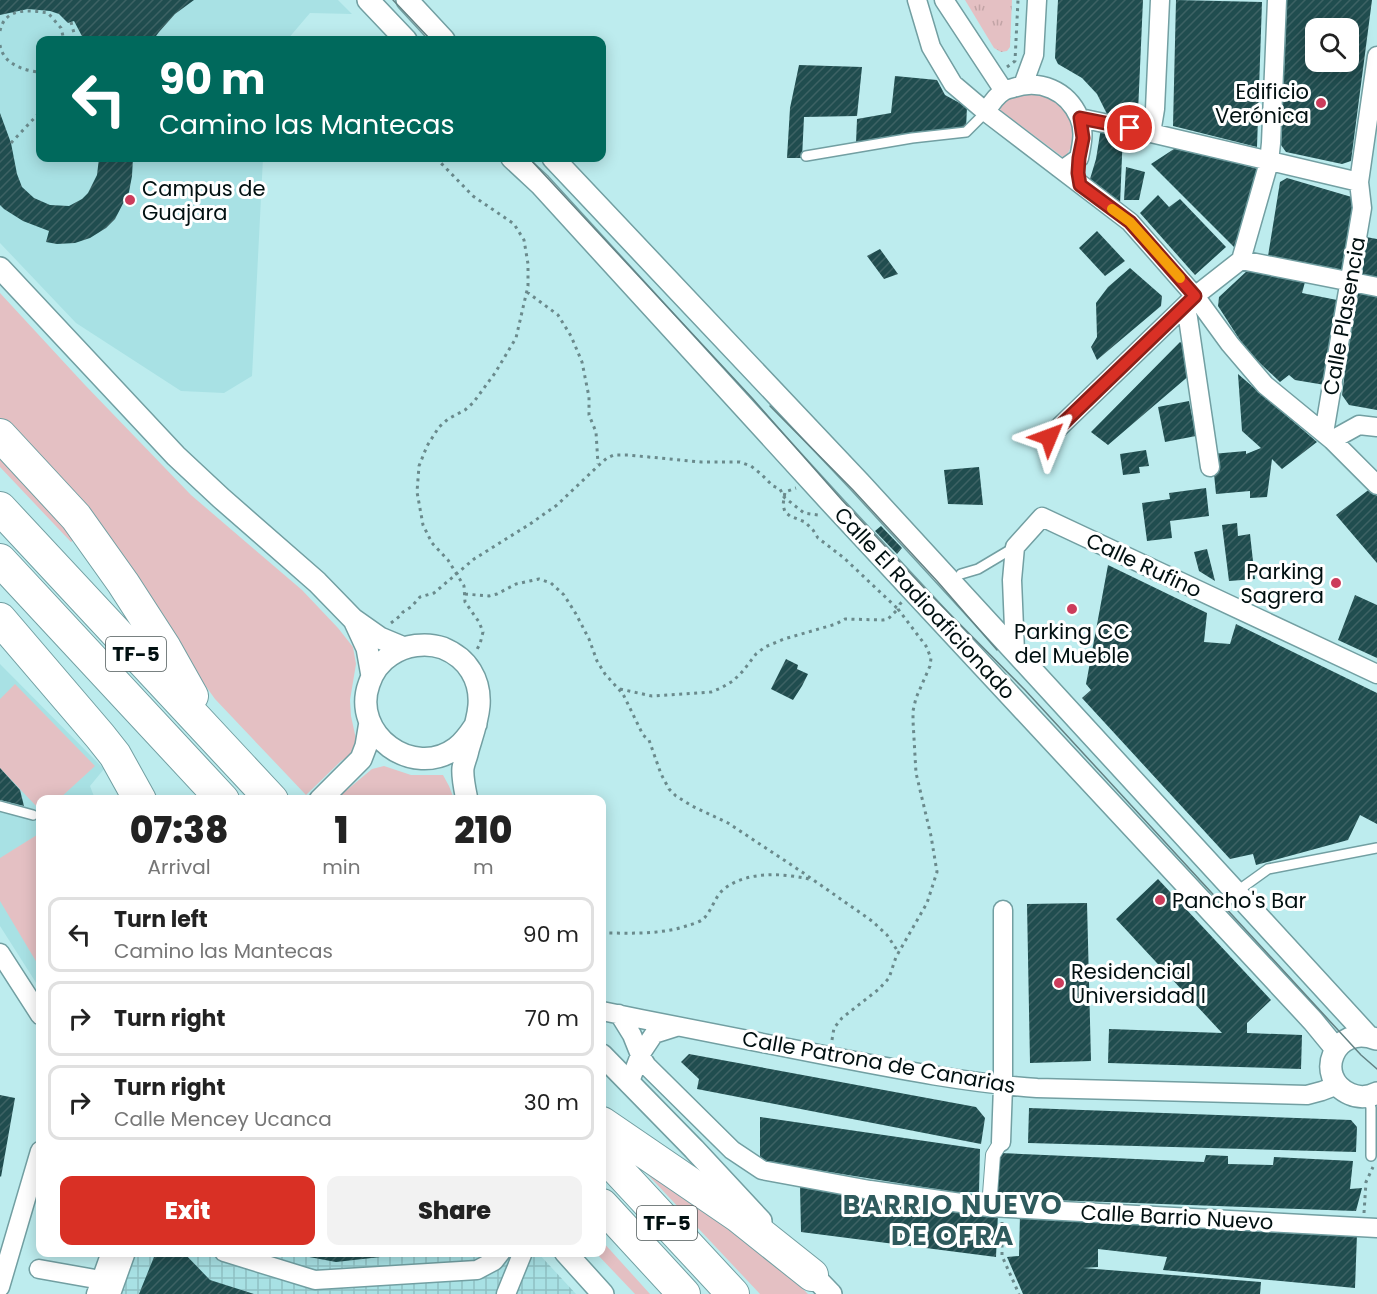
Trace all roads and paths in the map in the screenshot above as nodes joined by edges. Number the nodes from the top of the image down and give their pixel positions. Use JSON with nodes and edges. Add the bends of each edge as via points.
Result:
{"nodes":[{"id":1,"x":368,"y":0,"type":"edge"},
{"id":2,"x":407,"y":0,"type":"edge"},
{"id":3,"x":917,"y":0,"type":"edge"},
{"id":4,"x":944,"y":0,"type":"edge"},
{"id":5,"x":1018,"y":0,"type":"edge"},
{"id":6,"x":1037,"y":0,"type":"edge"},
{"id":7,"x":1160,"y":0,"type":"edge"},
{"id":8,"x":1277,"y":0,"type":"edge"},
{"id":9,"x":71,"y":22,"type":"dead end"},
{"id":10,"x":0,"y":31,"type":"edge"},
{"id":11,"x":63,"y":36,"type":"edge"},
{"id":12,"x":75,"y":36,"type":"edge"},
{"id":13,"x":402,"y":36,"type":"edge"},
{"id":14,"x":440,"y":36,"type":"edge"},
{"id":15,"x":0,"y":45,"type":"edge"},
{"id":16,"x":1034,"y":55,"type":"junction"},
{"id":17,"x":1377,"y":56,"type":"edge"},
{"id":18,"x":1002,"y":68,"type":"dead end"},
{"id":19,"x":36,"y":71,"type":"edge"},
{"id":20,"x":1023,"y":85,"type":"junction"},
{"id":21,"x":1047,"y":87,"type":"junction"},
{"id":22,"x":1004,"y":91,"type":"junction"},
{"id":23,"x":986,"y":112,"type":"junction"},
{"id":24,"x":36,"y":116,"type":"edge"},
{"id":25,"x":1080,"y":118,"type":"junction"},
{"id":26,"x":1151,"y":132,"type":"junction"},
{"id":27,"x":11,"y":143,"type":"dead end"},
{"id":28,"x":806,"y":156,"type":"dead end"},
{"id":29,"x":1079,"y":158,"type":"junction"},
{"id":30,"x":440,"y":162,"type":"edge"},
{"id":31,"x":516,"y":162,"type":"edge"},
{"id":32,"x":557,"y":162,"type":"edge"},
{"id":33,"x":1269,"y":162,"type":"junction"},
{"id":34,"x":1059,"y":168,"type":"junction"},
{"id":35,"x":1359,"y":182,"type":"junction"},
{"id":36,"x":1080,"y":185,"type":"junction"},
{"id":37,"x":1241,"y":260,"type":"junction"},
{"id":38,"x":0,"y":268,"type":"edge"},
{"id":39,"x":1349,"y":282,"type":"junction"},
{"id":40,"x":1377,"y":287,"type":"edge"},
{"id":41,"x":527,"y":292,"type":"junction"},
{"id":42,"x":1190,"y":301,"type":"junction"},
{"id":43,"x":1377,"y":427,"type":"edge"},
{"id":44,"x":0,"y":435,"type":"edge"},
{"id":45,"x":1328,"y":436,"type":"junction"},
{"id":46,"x":1049,"y":437,"type":"dead end"},
{"id":47,"x":598,"y":466,"type":"junction"},
{"id":48,"x":1209,"y":467,"type":"dead end"},
{"id":49,"x":1377,"y":485,"type":"edge"},
{"id":50,"x":800,"y":486,"type":"dead end"},
{"id":51,"x":784,"y":497,"type":"junction"},
{"id":52,"x":0,"y":508,"type":"edge"},
{"id":53,"x":826,"y":515,"type":"dead end"},
{"id":54,"x":1015,"y":547,"type":"junction"},
{"id":55,"x":0,"y":561,"type":"edge"},
{"id":56,"x":457,"y":574,"type":"junction"},
{"id":57,"x":961,"y":574,"type":"dead end"},
{"id":58,"x":465,"y":594,"type":"junction"},
{"id":59,"x":906,"y":600,"type":"dead end"},
{"id":60,"x":898,"y":609,"type":"junction"},
{"id":61,"x":0,"y":619,"type":"edge"},
{"id":62,"x":353,"y":619,"type":"junction"},
{"id":63,"x":375,"y":635,"type":"junction"},
{"id":64,"x":404,"y":648,"type":"junction"},
{"id":65,"x":1015,"y":652,"type":"junction"},
{"id":66,"x":467,"y":665,"type":"junction"},
{"id":67,"x":1377,"y":674,"type":"edge"},
{"id":68,"x":372,"y":676,"type":"junction"},
{"id":69,"x":619,"y":689,"type":"junction"},
{"id":70,"x":370,"y":722,"type":"junction"},
{"id":71,"x":476,"y":724,"type":"junction"},
{"id":72,"x":218,"y":741,"type":"junction"},
{"id":73,"x":395,"y":751,"type":"junction"},
{"id":74,"x":361,"y":759,"type":"junction"},
{"id":75,"x":137,"y":795,"type":"edge"},
{"id":76,"x":218,"y":795,"type":"edge"},
{"id":77,"x":267,"y":795,"type":"edge"},
{"id":78,"x":325,"y":795,"type":"edge"},
{"id":79,"x":466,"y":795,"type":"edge"},
{"id":80,"x":0,"y":806,"type":"edge"},
{"id":81,"x":33,"y":815,"type":"dead end"},
{"id":82,"x":1377,"y":849,"type":"edge"},
{"id":83,"x":812,"y":880,"type":"junction"},
{"id":84,"x":1236,"y":892,"type":"junction"},
{"id":85,"x":1003,"y":910,"type":"dead end"},
{"id":86,"x":606,"y":933,"type":"edge"},
{"id":87,"x":0,"y":953,"type":"edge"},
{"id":88,"x":899,"y":953,"type":"junction"},
{"id":89,"x":36,"y":1009,"type":"edge"},
{"id":90,"x":610,"y":1012,"type":"edge"},
{"id":91,"x":676,"y":1027,"type":"junction"},
{"id":92,"x":1372,"y":1037,"type":"edge"},
{"id":93,"x":1336,"y":1050,"type":"junction"},
{"id":94,"x":640,"y":1055,"type":"junction"},
{"id":95,"x":828,"y":1056,"type":"junction"},
{"id":96,"x":606,"y":1059,"type":"edge"},
{"id":97,"x":629,"y":1084,"type":"junction"},
{"id":98,"x":1338,"y":1085,"type":"junction"},
{"id":99,"x":1003,"y":1086,"type":"junction"},
{"id":100,"x":1373,"y":1094,"type":"edge"},
{"id":101,"x":606,"y":1126,"type":"edge"},
{"id":102,"x":1001,"y":1142,"type":"joint"},
{"id":103,"x":1371,"y":1156,"type":"joint"},
{"id":104,"x":606,"y":1157,"type":"edge"},
{"id":105,"x":36,"y":1163,"type":"edge"},
{"id":106,"x":989,"y":1207,"type":"junction"},
{"id":107,"x":606,"y":1209,"type":"edge"},
{"id":108,"x":1002,"y":1221,"type":"dead end"},
{"id":109,"x":1370,"y":1227,"type":"edge"},
{"id":110,"x":110,"y":1257,"type":"edge"},
{"id":111,"x":123,"y":1257,"type":"edge"},
{"id":112,"x":240,"y":1257,"type":"edge"},
{"id":113,"x":497,"y":1257,"type":"edge"},
{"id":114,"x":521,"y":1257,"type":"edge"},
{"id":115,"x":570,"y":1257,"type":"edge"},
{"id":116,"x":4,"y":1262,"type":"edge"},
{"id":117,"x":39,"y":1269,"type":"dead end"},
{"id":118,"x":821,"y":1284,"type":"edge"},
{"id":119,"x":0,"y":1287,"type":"edge"},
{"id":120,"x":103,"y":1289,"type":"edge"},
{"id":121,"x":506,"y":1294,"type":"edge"},
{"id":122,"x":603,"y":1294,"type":"edge"},
{"id":123,"x":684,"y":1294,"type":"edge"},
{"id":124,"x":733,"y":1294,"type":"edge"},
{"id":125,"x":1019,"y":1294,"type":"edge"}],
"edges":[{"from":1,"to":13,"type":"street"},
{"from":2,"to":14,"type":"street"},
{"from":3,"to":23,"type":"street","via":[[931,47],[953,84]]},
{"from":4,"to":22,"type":"street"},
{"from":5,"to":18,"type":"path","via":[[1015,61]]},
{"from":6,"to":16,"type":"street"},
{"from":7,"to":26,"type":"street"},
{"from":8,"to":33,"type":"street"},
{"from":9,"to":12,"type":"path"},
{"from":10,"to":11,"type":"path","via":[[9,15],[30,10],[48,13]]},
{"from":15,"to":19,"type":"path","via":[[7,60],[16,67]]},
{"from":16,"to":20,"type":"street"},
{"from":16,"to":21,"type":"street"},
{"from":17,"to":35,"type":"street","name":"Calle Plasencia"},
{"from":20,"to":21,"type":"street"},
{"from":20,"to":22,"type":"street"},
{"from":21,"to":25,"type":"street","via":[[1069,101]]},
{"from":22,"to":23,"type":"street"},
{"from":23,"to":28,"type":"lane","via":[[966,132]]},
{"from":23,"to":34,"type":"street"},
{"from":24,"to":27,"type":"path"},
{"from":25,"to":26,"type":"street"},
{"from":25,"to":29,"type":"street","via":[[1083,138]]},
{"from":26,"to":33,"type":"street"},
{"from":29,"to":34,"type":"street"},
{"from":29,"to":36,"type":"street"},
{"from":30,"to":41,"type":"path","via":[[473,196],[514,224],[524,240]]},
{"from":31,"to":93,"type":"street","name":"Calle El Radioaficionado"},
{"from":32,"to":65,"type":"street","name":"Calle El Radioaficionado"},
{"from":33,"to":35,"type":"street"},
{"from":33,"to":37,"type":"street"},
{"from":34,"to":36,"type":"street"},
{"from":35,"to":39,"type":"street","name":"Calle Plasencia","via":[[1362,208]]},
{"from":36,"to":42,"type":"street","via":[[1130,222]]},
{"from":37,"to":39,"type":"street"},
{"from":37,"to":42,"type":"street"},
{"from":38,"to":62,"type":"street","via":[[176,456]]},
{"from":39,"to":40,"type":"street"},
{"from":39,"to":45,"type":"street","name":"Calle Plasencia"},
{"from":41,"to":47,"type":"path","via":[[558,315],[572,336],[590,397],[589,415],[596,432]]},
{"from":41,"to":56,"type":"path","via":[[516,338],[495,373],[465,410],[439,427],[419,466],[417,492],[423,525]]},
{"from":42,"to":45,"type":"street","via":[[1265,385]]},
{"from":42,"to":46,"type":"street"},
{"from":42,"to":48,"type":"street","via":[[1188,318]]},
{"from":43,"to":45,"type":"street","via":[[1359,425]]},
{"from":44,"to":72,"type":"highway","via":[[76,517],[103,554],[165,648]]},
{"from":45,"to":49,"type":"street"},
{"from":47,"to":51,"type":"path","via":[[614,455],[740,462],[780,489]]},
{"from":47,"to":56,"type":"path","via":[[557,505]]},
{"from":50,"to":51,"type":"path","via":[[785,492]]},
{"from":51,"to":53,"type":"path","via":[[804,513]]},
{"from":51,"to":60,"type":"path","via":[[785,512],[805,522]]},
{"from":52,"to":72,"type":"highway","number":"TF-5"},
{"from":54,"to":57,"type":"lane","via":[[978,569]]},
{"from":54,"to":65,"type":"street"},
{"from":54,"to":67,"type":"street","name":"Calle Rufino","via":[[1042,517]]},
{"from":55,"to":76,"type":"highway","number":"TF-5"},
{"from":56,"to":58,"type":"path"},
{"from":56,"to":63,"type":"path","via":[[434,593],[420,597]]},
{"from":58,"to":66,"type":"path","via":[[465,602],[483,633]]},
{"from":58,"to":69,"type":"path","via":[[489,596],[539,579],[551,583],[564,595],[597,661]]},
{"from":59,"to":60,"type":"path"},
{"from":60,"to":69,"type":"path","via":[[888,619],[844,619],[765,647],[733,681],[711,692],[652,696]]},
{"from":60,"to":88,"type":"path","via":[[931,658],[916,699],[913,721],[916,773],[937,872],[927,903]]},
{"from":61,"to":75,"type":"highway","via":[[115,755]]},
{"from":62,"to":63,"type":"street"},
{"from":62,"to":68,"type":"street","via":[[367,648]]},
{"from":63,"to":64,"type":"street"},
{"from":64,"to":66,"type":"street","via":[[433,646]]},
{"from":64,"to":68,"type":"street","via":[[385,659]]},
{"from":65,"to":84,"type":"street","name":"Calle El Radioaficionado"},
{"from":66,"to":71,"type":"street","via":[[480,693]]},
{"from":68,"to":70,"type":"street","via":[[366,700]]},
{"from":69,"to":83,"type":"path","via":[[676,796],[728,823]]},
{"from":70,"to":73,"type":"street","via":[[381,740]]},
{"from":70,"to":74,"type":"street"},
{"from":71,"to":73,"type":"street","via":[[467,738],[442,756],[416,758]]},
{"from":71,"to":79,"type":"street","via":[[463,769]]},
{"from":72,"to":77,"type":"highway","number":"TF-5"},
{"from":73,"to":74,"type":"street"},
{"from":74,"to":78,"type":"street"},
{"from":80,"to":81,"type":"lane"},
{"from":82,"to":84,"type":"lane","via":[[1268,869]]},
{"from":83,"to":86,"type":"path","via":[[768,874],[743,879],[722,890],[702,920],[676,930]]},
{"from":83,"to":88,"type":"path","via":[[872,921]]},
{"from":84,"to":92,"type":"street","name":"Calle El Radioaficionado"},
{"from":85,"to":99,"type":"street"},
{"from":87,"to":89,"type":"street"},
{"from":88,"to":95,"type":"path","via":[[889,978],[834,1028]]},
{"from":90,"to":91,"type":"street","name":"Calle Patrona de Canarias"},
{"from":90,"to":94,"type":"street","name":"Calle Barrio Nuevo","via":[[632,1035]]},
{"from":91,"to":94,"type":"street","via":[[654,1034]]},
{"from":91,"to":95,"type":"street","name":"Calle Patrona de Canarias"},
{"from":92,"to":93,"type":"street","via":[[1351,1037]]},
{"from":93,"to":98,"type":"street","via":[[1332,1071]]},
{"from":94,"to":97,"type":"street"},
{"from":94,"to":106,"type":"street","name":"Calle Barrio Nuevo","via":[[732,1150],[762,1170]]},
{"from":95,"to":99,"type":"street","name":"Calle Patrona de Canarias"},
{"from":96,"to":97,"type":"street"},
{"from":97,"to":118,"type":"street"},
{"from":98,"to":99,"type":"street","name":"Calle Patrona de Canarias","via":[[1306,1095]]},
{"from":98,"to":100,"type":"street","via":[[1353,1095]]},
{"from":99,"to":102,"type":"street"},
{"from":100,"to":103,"type":"lane"},
{"from":101,"to":118,"type":"highway","via":[[738,1216]]},
{"from":102,"to":106,"type":"street","via":[[993,1155]]},
{"from":103,"to":109,"type":"path","via":[[1374,1165],[1366,1182]]},
{"from":104,"to":124,"type":"highway","number":"TF-5"},
{"from":105,"to":116,"type":"street"},
{"from":106,"to":109,"type":"street","name":"Calle Barrio Nuevo"},
{"from":107,"to":123,"type":"highway","number":"TF-5"},
{"from":108,"to":125,"type":"path","via":[[1002,1256]]},
{"from":110,"to":120,"type":"street"},
{"from":111,"to":120,"type":"street"},
{"from":112,"to":113,"type":"street","via":[[315,1280],[477,1270]]},
{"from":114,"to":121,"type":"street"},
{"from":115,"to":122,"type":"street"},
{"from":116,"to":119,"type":"street"},
{"from":117,"to":120,"type":"street"}]}
